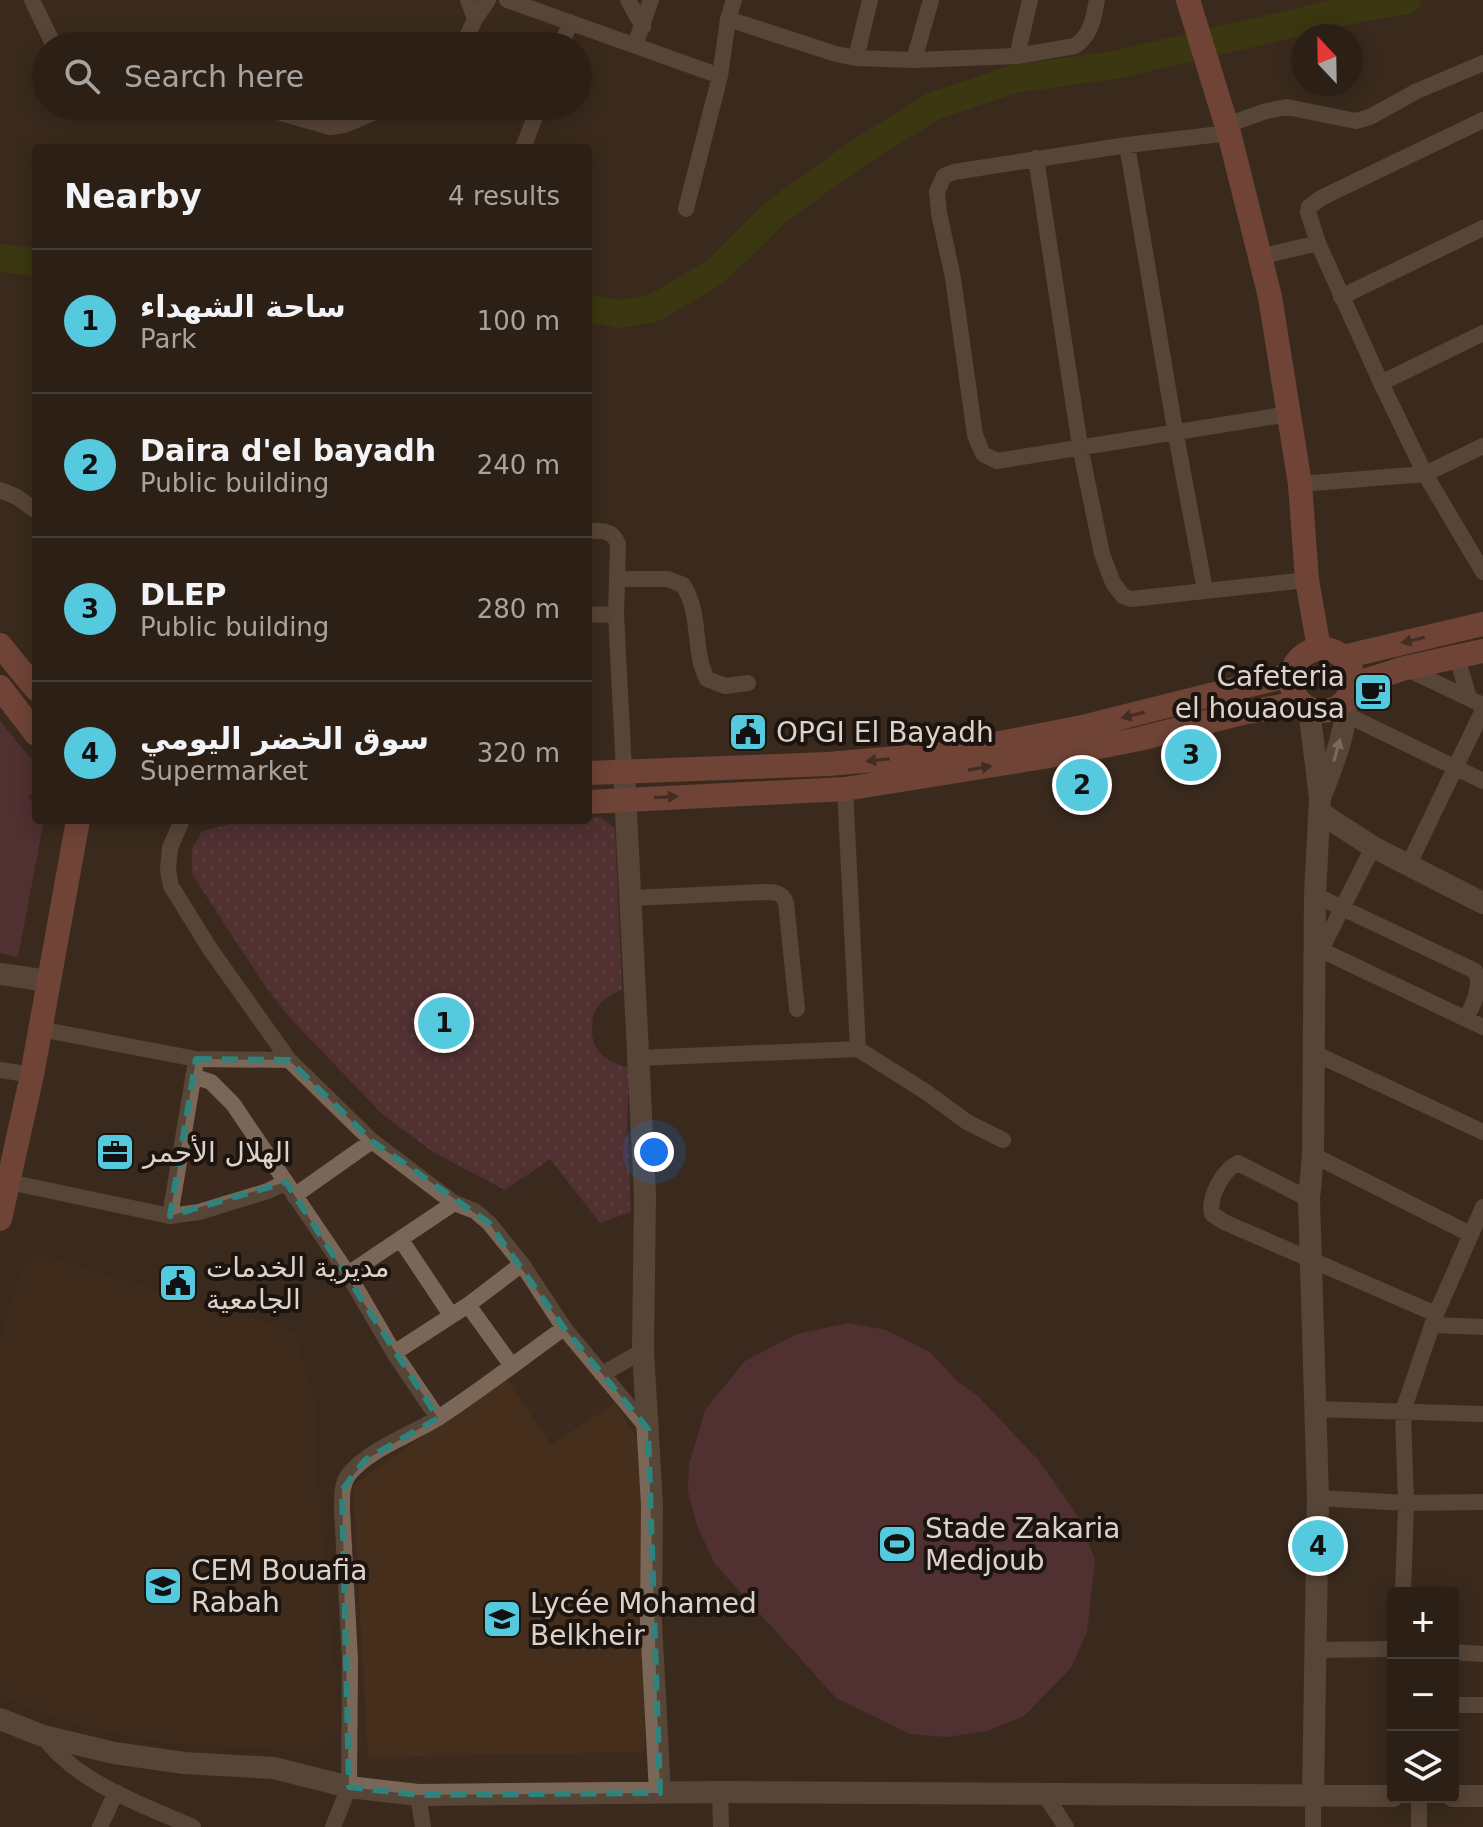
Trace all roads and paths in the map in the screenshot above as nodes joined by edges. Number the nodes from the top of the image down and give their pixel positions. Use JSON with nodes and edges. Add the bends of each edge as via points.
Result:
{"nodes":[{"id":1,"x":468,"y":0,"type":"edge"},
{"id":2,"x":488,"y":0,"type":"edge"},
{"id":3,"x":507,"y":0,"type":"edge"},
{"id":4,"x":628,"y":0,"type":"edge"},
{"id":5,"x":651,"y":0,"type":"edge"},
{"id":6,"x":734,"y":0,"type":"edge"},
{"id":7,"x":870,"y":0,"type":"edge"},
{"id":8,"x":931,"y":0,"type":"edge"},
{"id":9,"x":1030,"y":0,"type":"edge"},
{"id":10,"x":1097,"y":0,"type":"edge"},
{"id":11,"x":1188,"y":0,"type":"edge"},
{"id":12,"x":35,"y":1,"type":"edge"},
{"id":13,"x":475,"y":19,"type":"junction"},
{"id":14,"x":728,"y":19,"type":"junction"},
{"id":15,"x":570,"y":22,"type":"junction"},
{"id":16,"x":643,"y":27,"type":"junction"},
{"id":17,"x":48,"y":32,"type":"edge"},
{"id":18,"x":469,"y":32,"type":"edge"},
{"id":19,"x":566,"y":32,"type":"edge"},
{"id":20,"x":635,"y":45,"type":"junction"},
{"id":21,"x":1017,"y":56,"type":"junction"},
{"id":22,"x":856,"y":58,"type":"junction"},
{"id":23,"x":914,"y":60,"type":"junction"},
{"id":24,"x":1483,"y":63,"type":"edge"},
{"id":25,"x":720,"y":76,"type":"junction"},
{"id":26,"x":306,"y":120,"type":"edge"},
{"id":27,"x":357,"y":120,"type":"edge"},
{"id":28,"x":534,"y":120,"type":"edge"},
{"id":29,"x":1483,"y":120,"type":"edge"},
{"id":30,"x":1227,"y":124,"type":"junction"},
{"id":31,"x":525,"y":144,"type":"edge"},
{"id":32,"x":1127,"y":145,"type":"junction"},
{"id":33,"x":1036,"y":158,"type":"junction"},
{"id":34,"x":686,"y":209,"type":"dead end"},
{"id":35,"x":1483,"y":228,"type":"edge"},
{"id":36,"x":1318,"y":243,"type":"junction"},
{"id":37,"x":1260,"y":257,"type":"junction"},
{"id":38,"x":1341,"y":297,"type":"junction"},
{"id":39,"x":1483,"y":333,"type":"edge"},
{"id":40,"x":1381,"y":383,"type":"junction"},
{"id":41,"x":1289,"y":414,"type":"junction"},
{"id":42,"x":1175,"y":430,"type":"junction"},
{"id":43,"x":1080,"y":446,"type":"junction"},
{"id":44,"x":1483,"y":446,"type":"edge"},
{"id":45,"x":1425,"y":474,"type":"junction"},
{"id":46,"x":1300,"y":484,"type":"junction"},
{"id":47,"x":0,"y":490,"type":"edge"},
{"id":48,"x":32,"y":508,"type":"edge"},
{"id":49,"x":592,"y":531,"type":"edge"},
{"id":50,"x":1478,"y":554,"type":"edge"},
{"id":51,"x":1483,"y":572,"type":"edge"},
{"id":52,"x":618,"y":579,"type":"junction"},
{"id":53,"x":1307,"y":580,"type":"junction"},
{"id":54,"x":1205,"y":590,"type":"junction"},
{"id":55,"x":616,"y":614,"type":"junction"},
{"id":56,"x":592,"y":615,"type":"edge"},
{"id":57,"x":1483,"y":624,"type":"edge"},
{"id":58,"x":0,"y":645,"type":"edge"},
{"id":59,"x":1319,"y":648,"type":"junction"},
{"id":60,"x":1483,"y":651,"type":"edge"},
{"id":61,"x":1343,"y":657,"type":"junction"},
{"id":62,"x":1457,"y":657,"type":"junction"},
{"id":63,"x":1405,"y":668,"type":"junction"},
{"id":64,"x":1290,"y":675,"type":"junction"},
{"id":65,"x":748,"y":683,"type":"dead end"},
{"id":66,"x":32,"y":684,"type":"edge"},
{"id":67,"x":0,"y":687,"type":"edge"},
{"id":68,"x":1348,"y":700,"type":"junction"},
{"id":69,"x":1478,"y":704,"type":"edge"},
{"id":70,"x":1304,"y":706,"type":"junction"},
{"id":71,"x":32,"y":729,"type":"edge"},
{"id":72,"x":1454,"y":767,"type":"junction"},
{"id":73,"x":624,"y":771,"type":"junction"},
{"id":74,"x":592,"y":773,"type":"edge"},
{"id":75,"x":1483,"y":781,"type":"edge"},
{"id":76,"x":845,"y":789,"type":"junction"},
{"id":77,"x":627,"y":799,"type":"junction"},
{"id":78,"x":592,"y":802,"type":"edge"},
{"id":79,"x":1320,"y":805,"type":"junction"},
{"id":80,"x":77,"y":824,"type":"edge"},
{"id":81,"x":180,"y":824,"type":"edge"},
{"id":82,"x":1373,"y":847,"type":"junction"},
{"id":83,"x":1408,"y":866,"type":"junction"},
{"id":84,"x":1315,"y":895,"type":"junction"},
{"id":85,"x":631,"y":898,"type":"junction"},
{"id":86,"x":1483,"y":903,"type":"edge"},
{"id":87,"x":1344,"y":907,"type":"junction"},
{"id":88,"x":1318,"y":949,"type":"junction"},
{"id":89,"x":0,"y":974,"type":"edge"},
{"id":90,"x":48,"y":981,"type":"junction"},
{"id":91,"x":797,"y":1009,"type":"dead end"},
{"id":92,"x":1466,"y":1018,"type":"junction"},
{"id":93,"x":1483,"y":1027,"type":"edge"},
{"id":94,"x":40,"y":1029,"type":"junction"},
{"id":95,"x":858,"y":1049,"type":"junction"},
{"id":96,"x":1314,"y":1053,"type":"junction"},
{"id":97,"x":638,"y":1058,"type":"junction"},
{"id":98,"x":196,"y":1059,"type":"junction"},
{"id":99,"x":289,"y":1060,"type":"junction"},
{"id":100,"x":0,"y":1070,"type":"edge"},
{"id":101,"x":32,"y":1075,"type":"junction"},
{"id":102,"x":193,"y":1076,"type":"junction"},
{"id":103,"x":1483,"y":1132,"type":"edge"},
{"id":104,"x":1003,"y":1140,"type":"dead end"},
{"id":105,"x":372,"y":1141,"type":"junction"},
{"id":106,"x":1313,"y":1155,"type":"junction"},
{"id":107,"x":9,"y":1182,"type":"junction"},
{"id":108,"x":290,"y":1189,"type":"junction"},
{"id":109,"x":1309,"y":1199,"type":"junction"},
{"id":110,"x":454,"y":1203,"type":"junction"},
{"id":111,"x":1483,"y":1207,"type":"edge"},
{"id":112,"x":170,"y":1216,"type":"junction"},
{"id":113,"x":0,"y":1219,"type":"edge"},
{"id":114,"x":1470,"y":1234,"type":"junction"},
{"id":115,"x":401,"y":1240,"type":"junction"},
{"id":116,"x":1310,"y":1261,"type":"junction"},
{"id":117,"x":522,"y":1264,"type":"junction"},
{"id":118,"x":348,"y":1274,"type":"junction"},
{"id":119,"x":468,"y":1305,"type":"junction"},
{"id":120,"x":451,"y":1315,"type":"junction"},
{"id":121,"x":1434,"y":1320,"type":"junction"},
{"id":122,"x":1483,"y":1327,"type":"edge"},
{"id":123,"x":564,"y":1328,"type":"junction"},
{"id":124,"x":643,"y":1351,"type":"junction"},
{"id":125,"x":394,"y":1353,"type":"junction"},
{"id":126,"x":512,"y":1366,"type":"junction"},
{"id":127,"x":602,"y":1374,"type":"junction"},
{"id":128,"x":1314,"y":1409,"type":"junction"},
{"id":129,"x":1403,"y":1411,"type":"junction"},
{"id":130,"x":1483,"y":1414,"type":"edge"},
{"id":131,"x":438,"y":1418,"type":"junction"},
{"id":132,"x":648,"y":1429,"type":"junction"},
{"id":133,"x":1318,"y":1498,"type":"junction"},
{"id":134,"x":1483,"y":1502,"type":"edge"},
{"id":135,"x":1406,"y":1503,"type":"junction"},
{"id":136,"x":1403,"y":1587,"type":"edge"},
{"id":137,"x":1387,"y":1649,"type":"edge"},
{"id":138,"x":1315,"y":1650,"type":"junction"},
{"id":139,"x":1459,"y":1652,"type":"edge"},
{"id":140,"x":1483,"y":1654,"type":"edge"},
{"id":141,"x":1459,"y":1705,"type":"edge"},
{"id":142,"x":1483,"y":1705,"type":"edge"},
{"id":143,"x":0,"y":1719,"type":"edge"},
{"id":144,"x":43,"y":1736,"type":"junction"},
{"id":145,"x":349,"y":1787,"type":"junction"},
{"id":146,"x":116,"y":1792,"type":"junction"},
{"id":147,"x":720,"y":1792,"type":"junction"},
{"id":148,"x":660,"y":1793,"type":"junction"},
{"id":149,"x":418,"y":1795,"type":"junction"},
{"id":150,"x":1045,"y":1795,"type":"junction"},
{"id":151,"x":1313,"y":1795,"type":"junction"},
{"id":152,"x":1387,"y":1796,"type":"edge"},
{"id":153,"x":1459,"y":1796,"type":"edge"},
{"id":154,"x":1483,"y":1796,"type":"edge"},
{"id":155,"x":1419,"y":1803,"type":"edge"},
{"id":156,"x":100,"y":1827,"type":"edge"},
{"id":157,"x":193,"y":1827,"type":"edge"},
{"id":158,"x":333,"y":1827,"type":"edge"},
{"id":159,"x":423,"y":1827,"type":"edge"},
{"id":160,"x":721,"y":1827,"type":"edge"},
{"id":161,"x":1066,"y":1827,"type":"edge"},
{"id":162,"x":1313,"y":1827,"type":"edge"},
{"id":163,"x":1419,"y":1827,"type":"edge"}],
"edges":[{"from":1,"to":13,"type":"street"},
{"from":2,"to":13,"type":"street"},
{"from":3,"to":15,"type":"street"},
{"from":4,"to":16,"type":"street"},
{"from":5,"to":16,"type":"street"},
{"from":6,"to":14,"type":"street"},
{"from":7,"to":22,"type":"street"},
{"from":8,"to":23,"type":"street"},
{"from":9,"to":21,"type":"street"},
{"from":10,"to":21,"type":"street","via":[[1088,36],[1081,42]]},
{"from":11,"to":30,"type":"main road"},
{"from":12,"to":17,"type":"street"},
{"from":13,"to":18,"type":"street"},
{"from":14,"to":22,"type":"street"},
{"from":14,"to":25,"type":"street"},
{"from":15,"to":19,"type":"street"},
{"from":15,"to":20,"type":"street"},
{"from":16,"to":20,"type":"street"},
{"from":20,"to":25,"type":"street"},
{"from":21,"to":23,"type":"street"},
{"from":22,"to":23,"type":"street"},
{"from":24,"to":30,"type":"street","via":[[1356,121],[1287,107]]},
{"from":25,"to":34,"type":"street"},
{"from":26,"to":27,"type":"street","via":[[330,127]]},
{"from":28,"to":31,"type":"street"},
{"from":29,"to":36,"type":"street","via":[[1313,204],[1309,217]]},
{"from":30,"to":32,"type":"street"},
{"from":30,"to":37,"type":"main road"},
{"from":32,"to":33,"type":"street"},
{"from":32,"to":42,"type":"street"},
{"from":33,"to":43,"type":"street"},
{"from":33,"to":43,"type":"street","via":[[944,176],[937,192],[939,213],[978,447],[997,461]]},
{"from":35,"to":38,"type":"street"},
{"from":36,"to":37,"type":"street"},
{"from":36,"to":38,"type":"street"},
{"from":37,"to":41,"type":"main road"},
{"from":38,"to":40,"type":"street"},
{"from":39,"to":40,"type":"street"},
{"from":40,"to":45,"type":"street"},
{"from":41,"to":42,"type":"street"},
{"from":41,"to":46,"type":"main road"},
{"from":42,"to":43,"type":"street"},
{"from":42,"to":54,"type":"street"},
{"from":43,"to":54,"type":"street","via":[[1107,572],[1120,593],[1131,599]]},
{"from":44,"to":45,"type":"street"},
{"from":45,"to":46,"type":"street"},
{"from":45,"to":50,"type":"street"},
{"from":46,"to":53,"type":"main road"},
{"from":47,"to":48,"type":"street"},
{"from":49,"to":52,"type":"street","via":[[616,538]]},
{"from":50,"to":51,"type":"street"},
{"from":52,"to":55,"type":"street"},
{"from":52,"to":65,"type":"street","via":[[668,579],[683,585],[707,679],[725,686]]},
{"from":53,"to":54,"type":"street"},
{"from":53,"to":59,"type":"main road"},
{"from":55,"to":56,"type":"street"},
{"from":55,"to":73,"type":"street"},
{"from":57,"to":61,"type":"main road","one_way":true},
{"from":58,"to":66,"type":"main road"},
{"from":59,"to":61,"type":"main road"},
{"from":59,"to":64,"type":"main road","via":[[1300,657]]},
{"from":60,"to":62,"type":"main road"},
{"from":61,"to":68,"type":"main road","via":[[1351,670]]},
{"from":62,"to":63,"type":"main road"},
{"from":62,"to":69,"type":"street"},
{"from":63,"to":68,"type":"main road"},
{"from":63,"to":69,"type":"street"},
{"from":64,"to":70,"type":"main road","via":[[1290,685]]},
{"from":64,"to":73,"type":"main road","one_way":true,"via":[[1087,726],[944,754]]},
{"from":67,"to":71,"type":"main road"},
{"from":68,"to":70,"type":"main road","via":[[1329,710]]},
{"from":68,"to":72,"type":"street"},
{"from":79,"to":68,"type":"main road","one_way":true},
{"from":69,"to":72,"type":"street"},
{"from":76,"to":70,"type":"main road","one_way":true,"via":[[1068,753],[1242,713]]},
{"from":70,"to":79,"type":"main road"},
{"from":72,"to":75,"type":"street"},
{"from":72,"to":83,"type":"street"},
{"from":73,"to":74,"type":"main road"},
{"from":73,"to":77,"type":"main road"},
{"from":77,"to":76,"type":"main road","one_way":true},
{"from":76,"to":95,"type":"street"},
{"from":77,"to":78,"type":"main road"},
{"from":77,"to":85,"type":"main road"},
{"from":79,"to":82,"type":"main road"},
{"from":79,"to":84,"type":"main road"},
{"from":80,"to":90,"type":"main road"},
{"from":81,"to":99,"type":"street","via":[[170,848],[171,886]]},
{"from":82,"to":83,"type":"main road"},
{"from":82,"to":87,"type":"street"},
{"from":83,"to":86,"type":"main road"},
{"from":84,"to":87,"type":"street"},
{"from":84,"to":88,"type":"main road"},
{"from":85,"to":91,"type":"street","via":[[766,892],[783,896]]},
{"from":85,"to":97,"type":"main road"},
{"from":87,"to":88,"type":"street"},
{"from":87,"to":92,"type":"street","via":[[1475,971],[1482,984]]},
{"from":88,"to":92,"type":"street"},
{"from":88,"to":96,"type":"main road"},
{"from":89,"to":90,"type":"main road"},
{"from":90,"to":94,"type":"main road"},
{"from":92,"to":93,"type":"street"},
{"from":94,"to":98,"type":"street"},
{"from":94,"to":101,"type":"main road"},
{"from":95,"to":97,"type":"street"},
{"from":95,"to":104,"type":"street"},
{"from":96,"to":103,"type":"street"},
{"from":96,"to":106,"type":"main road"},
{"from":97,"to":124,"type":"main road","via":[[645,1195]]},
{"from":98,"to":99,"type":"street"},
{"from":98,"to":102,"type":"street"},
{"from":99,"to":105,"type":"street"},
{"from":100,"to":101,"type":"street"},
{"from":101,"to":107,"type":"main road"},
{"from":102,"to":108,"type":"street","via":[[211,1082],[226,1096]]},
{"from":102,"to":112,"type":"street"},
{"from":105,"to":108,"type":"street"},
{"from":105,"to":110,"type":"street"},
{"from":106,"to":109,"type":"main road"},
{"from":106,"to":114,"type":"street"},
{"from":107,"to":112,"type":"street"},
{"from":107,"to":113,"type":"main road"},
{"from":108,"to":112,"type":"street"},
{"from":108,"to":118,"type":"street"},
{"from":109,"to":116,"type":"main road"},
{"from":109,"to":116,"type":"street","via":[[1238,1163],[1227,1170],[1210,1208],[1224,1222]]},
{"from":110,"to":115,"type":"street"},
{"from":110,"to":117,"type":"street","via":[[489,1223]]},
{"from":111,"to":114,"type":"street"},
{"from":114,"to":121,"type":"street"},
{"from":115,"to":118,"type":"street"},
{"from":115,"to":120,"type":"street"},
{"from":116,"to":121,"type":"street"},
{"from":116,"to":128,"type":"main road"},
{"from":117,"to":119,"type":"street"},
{"from":117,"to":123,"type":"street"},
{"from":118,"to":125,"type":"street"},
{"from":119,"to":120,"type":"street"},
{"from":119,"to":126,"type":"street"},
{"from":120,"to":125,"type":"street"},
{"from":121,"to":122,"type":"street"},
{"from":121,"to":129,"type":"street"},
{"from":123,"to":126,"type":"street"},
{"from":123,"to":127,"type":"street"},
{"from":124,"to":127,"type":"street"},
{"from":124,"to":132,"type":"main road"},
{"from":125,"to":131,"type":"street"},
{"from":126,"to":131,"type":"street"},
{"from":127,"to":132,"type":"street"},
{"from":128,"to":129,"type":"street"},
{"from":128,"to":133,"type":"main road"},
{"from":129,"to":130,"type":"street"},
{"from":129,"to":135,"type":"street"},
{"from":131,"to":145,"type":"street","via":[[365,1460],[351,1471],[342,1490]]},
{"from":132,"to":148,"type":"main road"},
{"from":133,"to":135,"type":"street"},
{"from":133,"to":138,"type":"main road"},
{"from":134,"to":135,"type":"street"},
{"from":135,"to":136,"type":"street"},
{"from":137,"to":138,"type":"street"},
{"from":138,"to":151,"type":"main road"},
{"from":139,"to":140,"type":"street"},
{"from":141,"to":142,"type":"street"},
{"from":143,"to":144,"type":"main road"},
{"from":144,"to":145,"type":"main road","via":[[184,1763],[274,1768]]},
{"from":144,"to":146,"type":"street","via":[[64,1760]]},
{"from":145,"to":149,"type":"main road"},
{"from":145,"to":158,"type":"street"},
{"from":146,"to":156,"type":"street"},
{"from":146,"to":157,"type":"street"},
{"from":147,"to":148,"type":"main road"},
{"from":147,"to":150,"type":"main road"},
{"from":147,"to":160,"type":"street"},
{"from":148,"to":149,"type":"main road"},
{"from":149,"to":159,"type":"street"},
{"from":150,"to":151,"type":"main road"},
{"from":150,"to":161,"type":"street"},
{"from":151,"to":152,"type":"main road"},
{"from":151,"to":162,"type":"street"},
{"from":153,"to":154,"type":"main road"},
{"from":155,"to":163,"type":"street"}]}
